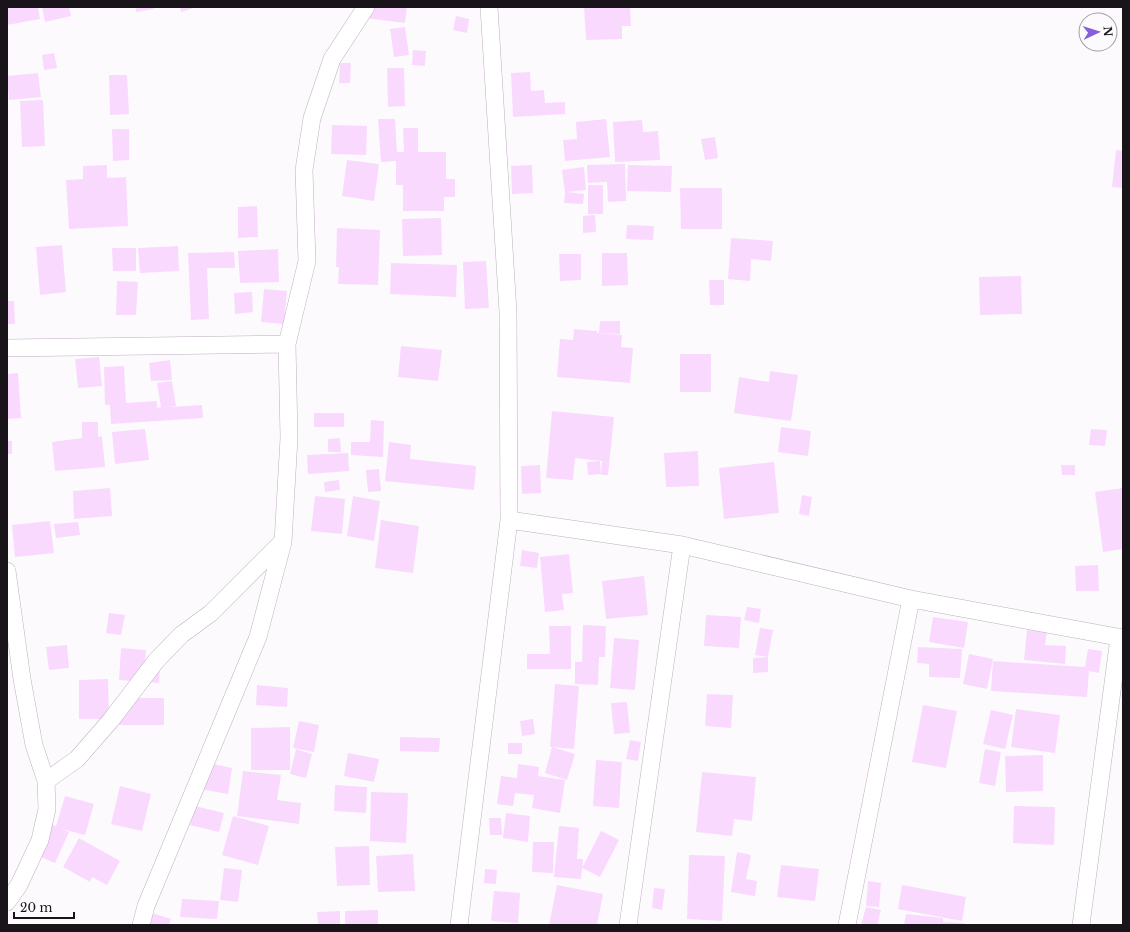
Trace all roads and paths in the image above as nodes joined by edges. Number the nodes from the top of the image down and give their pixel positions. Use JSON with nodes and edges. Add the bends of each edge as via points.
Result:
{"nodes":[{"id":1,"x":366,"y":7,"type":"edge"},
{"id":2,"x":489,"y":7,"type":"edge"},
{"id":3,"x":287,"y":344,"type":"junction"},
{"id":4,"x":7,"y":348,"type":"edge"},
{"id":5,"x":509,"y":520,"type":"junction"},
{"id":6,"x":283,"y":542,"type":"junction"},
{"id":7,"x":682,"y":545,"type":"junction"},
{"id":8,"x":7,"y":571,"type":"edge"},
{"id":9,"x":911,"y":599,"type":"junction"},
{"id":10,"x":1121,"y":638,"type":"edge"},
{"id":11,"x":46,"y":781,"type":"junction"},
{"id":12,"x":7,"y":902,"type":"edge"},
{"id":13,"x":141,"y":925,"type":"edge"},
{"id":14,"x":459,"y":925,"type":"edge"},
{"id":15,"x":628,"y":925,"type":"edge"},
{"id":16,"x":847,"y":925,"type":"edge"},
{"id":17,"x":1081,"y":925,"type":"edge"}],
"edges":[{"from":1,"to":3,"type":"street","via":[[332,59],[312,118],[304,170],[307,261]]},
{"from":2,"to":5,"type":"street","via":[[508,312]]},
{"from":3,"to":4,"type":"street"},
{"from":3,"to":6,"type":"street","via":[[289,438]]},
{"from":5,"to":7,"type":"street"},
{"from":5,"to":14,"type":"street"},
{"from":6,"to":11,"type":"street","via":[[211,613],[181,635],[156,661],[111,720],[77,758]]},
{"from":6,"to":13,"type":"street","via":[[258,637],[146,906]]},
{"from":7,"to":9,"type":"street"},
{"from":7,"to":15,"type":"street"},
{"from":8,"to":11,"type":"street","via":[[34,745]]},
{"from":9,"to":10,"type":"street"},
{"from":9,"to":16,"type":"street"},
{"from":10,"to":17,"type":"street"},
{"from":11,"to":12,"type":"street","via":[[47,809],[40,840],[19,885]]}]}
